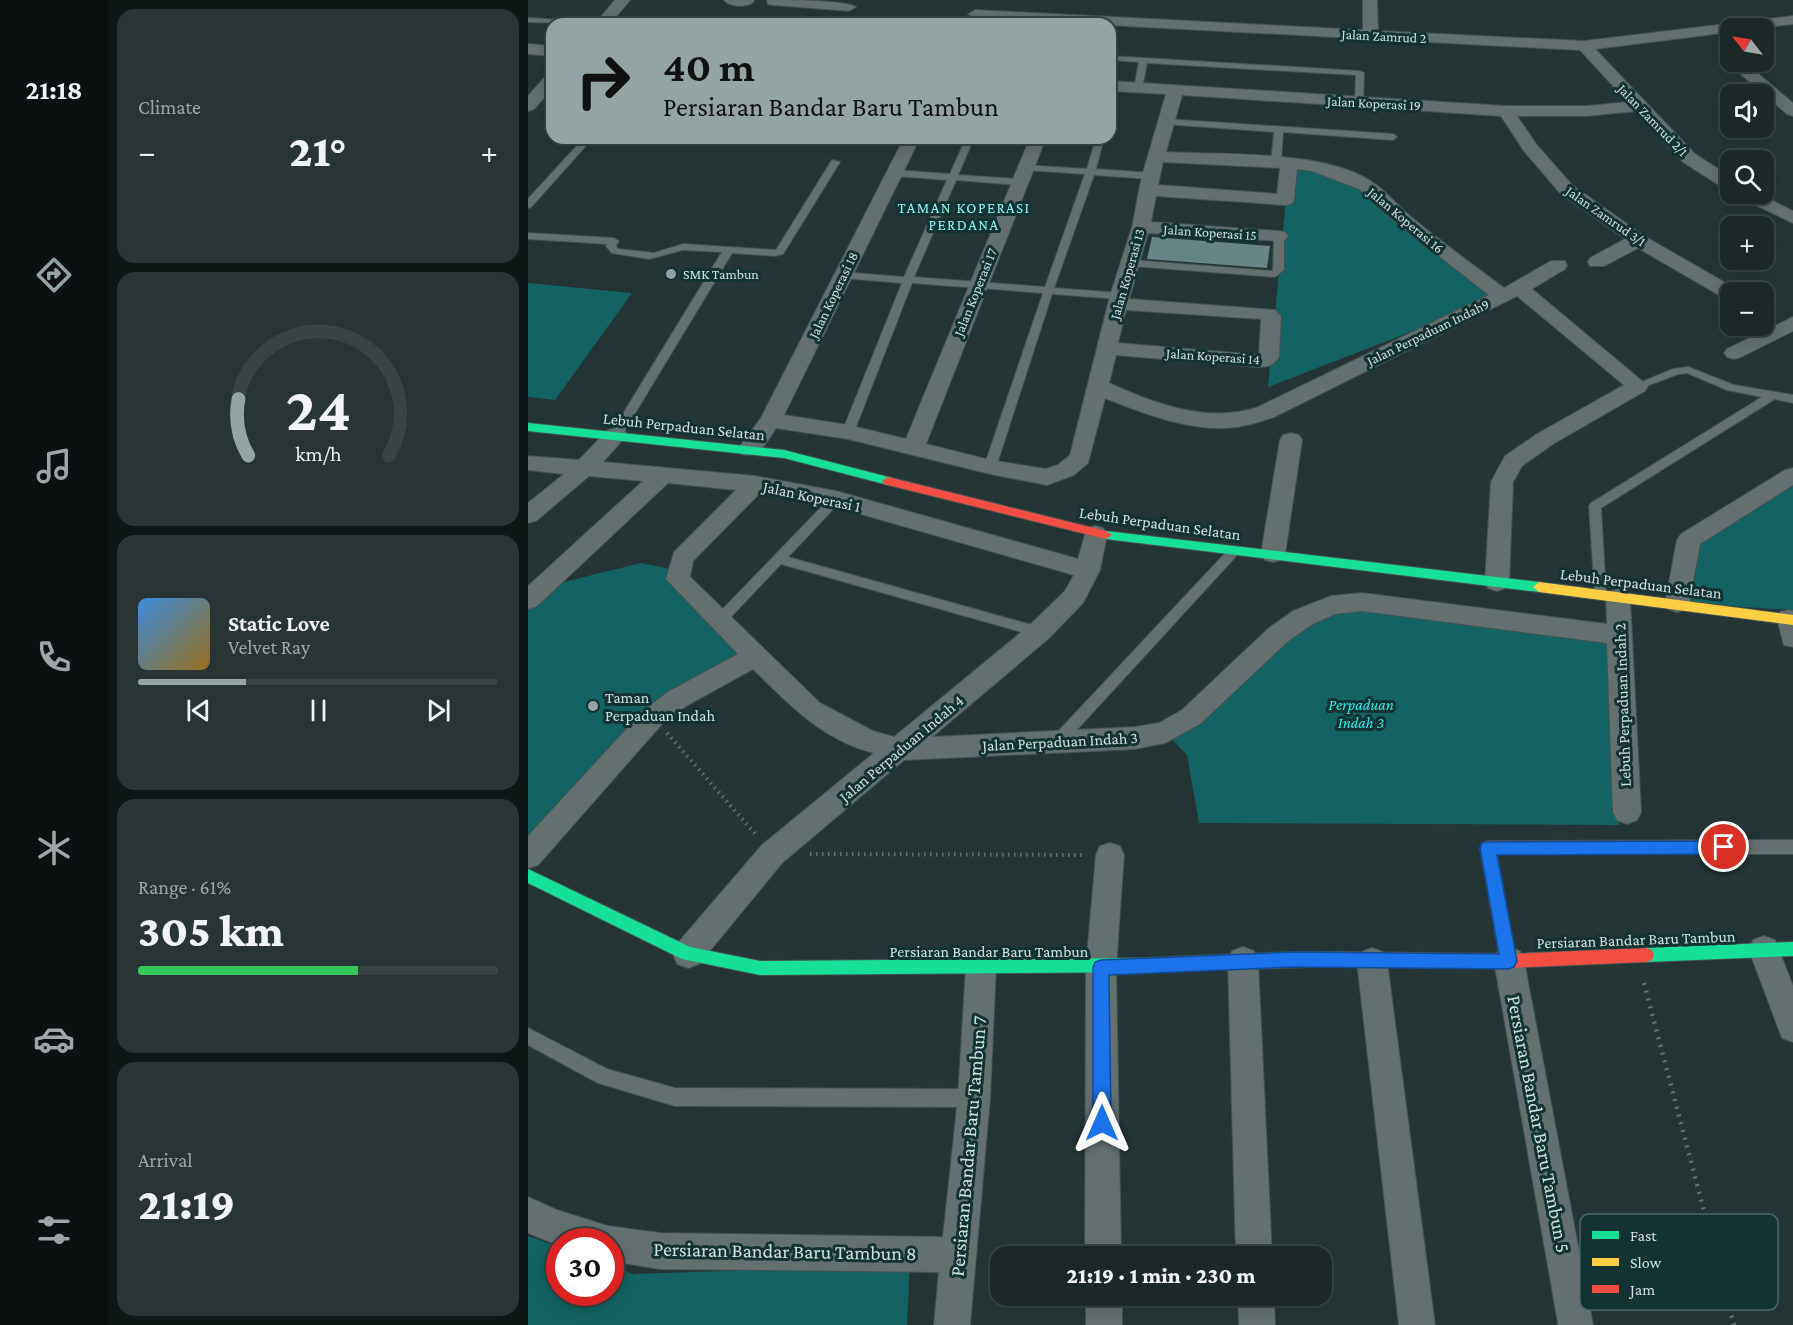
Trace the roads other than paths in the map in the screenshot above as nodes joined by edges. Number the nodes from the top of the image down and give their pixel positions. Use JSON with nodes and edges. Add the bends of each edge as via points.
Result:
{"nodes":[{"id":1,"x":623,"y":0,"type":"edge"},
{"id":2,"x":731,"y":0,"type":"edge"},
{"id":3,"x":982,"y":0,"type":"edge"},
{"id":4,"x":1370,"y":0,"type":"edge"},
{"id":5,"x":747,"y":1,"type":"edge"},
{"id":6,"x":773,"y":1,"type":"edge"},
{"id":7,"x":852,"y":3,"type":"edge"},
{"id":8,"x":607,"y":18,"type":"edge"},
{"id":9,"x":841,"y":18,"type":"edge"},
{"id":10,"x":973,"y":18,"type":"edge"},
{"id":11,"x":528,"y":20,"type":"edge"},
{"id":12,"x":1793,"y":20,"type":"edge"},
{"id":13,"x":546,"y":21,"type":"edge"},
{"id":14,"x":1116,"y":25,"type":"edge"},
{"id":15,"x":1700,"y":31,"type":"junction"},
{"id":16,"x":1371,"y":35,"type":"junction"},
{"id":17,"x":1584,"y":46,"type":"junction"},
{"id":18,"x":528,"y":49,"type":"edge"},
{"id":19,"x":1720,"y":49,"type":"edge"},
{"id":20,"x":546,"y":50,"type":"edge"},
{"id":21,"x":1116,"y":58,"type":"edge"},
{"id":22,"x":1144,"y":60,"type":"junction"},
{"id":23,"x":1747,"y":72,"type":"edge"},
{"id":24,"x":546,"y":86,"type":"edge"},
{"id":25,"x":1138,"y":88,"type":"junction"},
{"id":26,"x":1116,"y":90,"type":"edge"},
{"id":27,"x":1175,"y":90,"type":"junction"},
{"id":28,"x":1359,"y":102,"type":"junction"},
{"id":29,"x":529,"y":105,"type":"edge"},
{"id":30,"x":546,"y":105,"type":"edge"},
{"id":31,"x":1638,"y":106,"type":"junction"},
{"id":32,"x":1506,"y":111,"type":"junction"},
{"id":33,"x":1793,"y":111,"type":"edge"},
{"id":34,"x":1166,"y":122,"type":"junction"},
{"id":35,"x":1279,"y":130,"type":"junction"},
{"id":36,"x":1393,"y":137,"type":"dead end"},
{"id":37,"x":584,"y":144,"type":"edge"},
{"id":38,"x":909,"y":144,"type":"edge"},
{"id":39,"x":967,"y":144,"type":"edge"},
{"id":40,"x":1036,"y":144,"type":"edge"},
{"id":41,"x":1098,"y":144,"type":"edge"},
{"id":42,"x":1156,"y":157,"type":"junction"},
{"id":43,"x":835,"y":162,"type":"dead end"},
{"id":44,"x":1284,"y":163,"type":"junction"},
{"id":45,"x":1091,"y":171,"type":"junction"},
{"id":46,"x":894,"y":173,"type":"junction"},
{"id":47,"x":1023,"y":175,"type":"junction"},
{"id":48,"x":952,"y":178,"type":"junction"},
{"id":49,"x":1720,"y":178,"type":"edge"},
{"id":50,"x":1150,"y":184,"type":"junction"},
{"id":51,"x":1766,"y":204,"type":"edge"},
{"id":52,"x":528,"y":205,"type":"edge"},
{"id":53,"x":1793,"y":218,"type":"edge"},
{"id":54,"x":1140,"y":227,"type":"junction"},
{"id":55,"x":528,"y":236,"type":"edge"},
{"id":56,"x":1280,"y":236,"type":"joint"},
{"id":57,"x":1638,"y":240,"type":"junction"},
{"id":58,"x":728,"y":251,"type":"junction"},
{"id":59,"x":1597,"y":262,"type":"dead end"},
{"id":60,"x":1131,"y":263,"type":"junction"},
{"id":61,"x":1558,"y":265,"type":"dead end"},
{"id":62,"x":842,"y":275,"type":"junction"},
{"id":63,"x":908,"y":280,"type":"junction"},
{"id":64,"x":977,"y":286,"type":"junction"},
{"id":65,"x":1720,"y":288,"type":"edge"},
{"id":66,"x":1048,"y":291,"type":"junction"},
{"id":67,"x":1510,"y":292,"type":"junction"},
{"id":68,"x":1119,"y":300,"type":"junction"},
{"id":69,"x":1774,"y":318,"type":"edge"},
{"id":70,"x":1790,"y":325,"type":"edge"},
{"id":71,"x":1107,"y":348,"type":"junction"},
{"id":72,"x":1734,"y":353,"type":"dead end"},
{"id":73,"x":1097,"y":386,"type":"junction"},
{"id":74,"x":1638,"y":386,"type":"junction"},
{"id":75,"x":1772,"y":396,"type":"junction"},
{"id":76,"x":1793,"y":399,"type":"edge"},
{"id":77,"x":771,"y":420,"type":"junction"},
{"id":78,"x":528,"y":427,"type":"edge"},
{"id":79,"x":848,"y":432,"type":"junction"},
{"id":80,"x":616,"y":435,"type":"junction"},
{"id":81,"x":1291,"y":440,"type":"dead end"},
{"id":82,"x":749,"y":448,"type":"junction"},
{"id":83,"x":914,"y":448,"type":"junction"},
{"id":84,"x":528,"y":463,"type":"edge"},
{"id":85,"x":990,"y":467,"type":"junction"},
{"id":86,"x":585,"y":468,"type":"junction"},
{"id":87,"x":664,"y":475,"type":"junction"},
{"id":88,"x":1793,"y":475,"type":"edge"},
{"id":89,"x":754,"y":484,"type":"junction"},
{"id":90,"x":836,"y":498,"type":"junction"},
{"id":91,"x":528,"y":515,"type":"edge"},
{"id":92,"x":1095,"y":534,"type":"junction"},
{"id":93,"x":1235,"y":550,"type":"junction"},
{"id":94,"x":1273,"y":554,"type":"junction"},
{"id":95,"x":778,"y":559,"type":"junction"},
{"id":96,"x":1088,"y":570,"type":"junction"},
{"id":97,"x":1497,"y":582,"type":"junction"},
{"id":98,"x":1609,"y":596,"type":"junction"},
{"id":99,"x":528,"y":600,"type":"edge"},
{"id":100,"x":1677,"y":603,"type":"junction"},
{"id":101,"x":721,"y":620,"type":"junction"},
{"id":102,"x":1792,"y":626,"type":"edge"},
{"id":103,"x":1039,"y":632,"type":"junction"},
{"id":104,"x":1619,"y":635,"type":"junction"},
{"id":105,"x":757,"y":655,"type":"junction"},
{"id":106,"x":1057,"y":742,"type":"junction"},
{"id":107,"x":901,"y":749,"type":"junction"},
{"id":108,"x":1627,"y":812,"type":"dead end"},
{"id":109,"x":1793,"y":847,"type":"edge"},
{"id":110,"x":1110,"y":855,"type":"road end"},
{"id":111,"x":528,"y":856,"type":"edge"},
{"id":112,"x":528,"y":876,"type":"edge"},
{"id":113,"x":1779,"y":950,"type":"edge"},
{"id":114,"x":688,"y":954,"type":"junction"},
{"id":115,"x":1243,"y":961,"type":"junction"},
{"id":116,"x":1509,"y":961,"type":"junction"},
{"id":117,"x":1372,"y":962,"type":"junction"},
{"id":118,"x":981,"y":967,"type":"junction"},
{"id":119,"x":1101,"y":968,"type":"junction"},
{"id":120,"x":1793,"y":1027,"type":"edge"},
{"id":121,"x":528,"y":1036,"type":"edge"},
{"id":122,"x":974,"y":1098,"type":"junction"},
{"id":123,"x":528,"y":1214,"type":"edge"},
{"id":124,"x":558,"y":1228,"type":"edge"},
{"id":125,"x":624,"y":1245,"type":"edge"},
{"id":126,"x":1104,"y":1246,"type":"edge"},
{"id":127,"x":1254,"y":1246,"type":"edge"},
{"id":128,"x":959,"y":1255,"type":"junction"},
{"id":129,"x":1104,"y":1306,"type":"edge"},
{"id":130,"x":1256,"y":1306,"type":"edge"},
{"id":131,"x":1576,"y":1323,"type":"dead end"},
{"id":132,"x":952,"y":1325,"type":"edge"},
{"id":133,"x":1104,"y":1325,"type":"edge"},
{"id":134,"x":1257,"y":1325,"type":"edge"},
{"id":135,"x":1417,"y":1325,"type":"edge"}],
"edges":[{"from":1,"to":8,"type":"street"},
{"from":2,"to":5,"type":"street"},
{"from":3,"to":10,"type":"street"},
{"from":4,"to":16,"type":"street"},
{"from":6,"to":7,"type":"street"},
{"from":7,"to":9,"type":"street"},
{"from":11,"to":13,"type":"lane"},
{"from":12,"to":15,"type":"street","name":"Jalan Zamrud 2"},
{"from":14,"to":16,"type":"street","name":"Jalan Zamrud 2"},
{"from":15,"to":17,"type":"street","name":"Jalan Zamrud 2"},
{"from":15,"to":19,"type":"street"},
{"from":16,"to":17,"type":"street","name":"Jalan Zamrud 2"},
{"from":17,"to":31,"type":"street","name":"Jalan Zamrud 2/1"},
{"from":18,"to":20,"type":"street"},
{"from":21,"to":22,"type":"lane"},
{"from":22,"to":25,"type":"lane"},
{"from":22,"to":28,"type":"lane","via":[[1360,73]]},
{"from":23,"to":33,"type":"street"},
{"from":24,"to":29,"type":"street"},
{"from":25,"to":26,"type":"street","name":"Jalan Koperasi 19"},
{"from":25,"to":27,"type":"street","name":"Jalan Koperasi 19"},
{"from":27,"to":28,"type":"street","name":"Jalan Koperasi 19"},
{"from":27,"to":34,"type":"street","name":"Jalan Koperasi 13"},
{"from":28,"to":32,"type":"street","name":"Jalan Koperasi 19"},
{"from":29,"to":30,"type":"street"},
{"from":31,"to":32,"type":"street","name":"Jalan Koperasi 19","via":[[1587,111]]},
{"from":31,"to":49,"type":"street","name":"Jalan Zamrud 2/1","via":[[1689,158]]},
{"from":32,"to":57,"type":"street","name":"Jalan Zamrud 3/1","via":[[1566,189]]},
{"from":34,"to":35,"type":"lane"},
{"from":34,"to":42,"type":"street","name":"Jalan Koperasi 13"},
{"from":35,"to":36,"type":"lane"},
{"from":35,"to":44,"type":"lane"},
{"from":37,"to":52,"type":"lane"},
{"from":38,"to":46,"type":"street","name":"Jalan Koperasi 18"},
{"from":39,"to":48,"type":"lane"},
{"from":40,"to":47,"type":"street","name":"Jalan Koperasi 17"},
{"from":41,"to":45,"type":"lane"},
{"from":42,"to":44,"type":"street","name":"Jalan Koperasi 16"},
{"from":42,"to":50,"type":"street","name":"Jalan Koperasi 13"},
{"from":43,"to":58,"type":"lane","via":[[780,252]]},
{"from":44,"to":50,"type":"street","via":[[1289,167],[1285,200]]},
{"from":44,"to":67,"type":"street","name":"Jalan Koperasi 16","via":[[1315,166],[1365,185],[1404,220]]},
{"from":45,"to":47,"type":"lane"},
{"from":45,"to":50,"type":"lane"},
{"from":45,"to":66,"type":"lane"},
{"from":46,"to":48,"type":"lane"},
{"from":46,"to":62,"type":"street","name":"Jalan Koperasi 18"},
{"from":47,"to":48,"type":"lane"},
{"from":47,"to":64,"type":"street","name":"Jalan Koperasi 17"},
{"from":48,"to":63,"type":"lane"},
{"from":50,"to":54,"type":"street","name":"Jalan Koperasi 13"},
{"from":51,"to":53,"type":"street"},
{"from":54,"to":56,"type":"street","name":"Jalan Koperasi 15"},
{"from":54,"to":60,"type":"street","name":"Jalan Koperasi 13"},
{"from":55,"to":58,"type":"lane","via":[[614,241],[611,246],[615,251],[658,256],[683,247]]},
{"from":56,"to":60,"type":"lane","via":[[1279,270],[1275,274]]},
{"from":57,"to":59,"type":"street"},
{"from":57,"to":65,"type":"street","name":"Jalan Zamrud 3/1"},
{"from":58,"to":80,"type":"lane"},
{"from":60,"to":68,"type":"street","name":"Jalan Koperasi 13"},
{"from":61,"to":67,"type":"street","name":"Jalan Perpaduan Indah9"},
{"from":62,"to":63,"type":"lane"},
{"from":62,"to":77,"type":"street","name":"Jalan Koperasi 18"},
{"from":63,"to":64,"type":"lane"},
{"from":63,"to":79,"type":"lane"},
{"from":64,"to":66,"type":"lane"},
{"from":64,"to":83,"type":"street","name":"Jalan Koperasi 17"},
{"from":66,"to":68,"type":"lane"},
{"from":66,"to":85,"type":"lane"},
{"from":67,"to":73,"type":"street","name":"Jalan Perpaduan Indah9","via":[[1266,412],[1238,420],[1128,401]]},
{"from":67,"to":74,"type":"street","name":"Jalan Koperasi 16"},
{"from":68,"to":71,"type":"street","name":"Jalan Koperasi 13"},
{"from":68,"to":71,"type":"street","name":"Jalan Koperasi 14","via":[[1268,314],[1269,357],[1258,361]]},
{"from":69,"to":70,"type":"street"},
{"from":70,"to":72,"type":"street"},
{"from":71,"to":73,"type":"street","name":"Jalan Koperasi 13"},
{"from":73,"to":85,"type":"street","name":"Jalan Koperasi 13","via":[[1080,458],[1066,471],[1047,477]]},
{"from":74,"to":75,"type":"lane","via":[[1688,370],[1731,388]]},
{"from":74,"to":97,"type":"street","via":[[1513,461],[1502,482]]},
{"from":75,"to":76,"type":"lane"},
{"from":75,"to":98,"type":"lane","via":[[1595,506]]},
{"from":77,"to":79,"type":"street"},
{"from":77,"to":82,"type":"street","name":"Jalan Koperasi 18"},
{"from":78,"to":80,"type":"street","name":"Lebuh Perpaduan Selatan"},
{"from":79,"to":83,"type":"street"},
{"from":80,"to":82,"type":"street","name":"Lebuh Perpaduan Selatan"},
{"from":80,"to":86,"type":"street"},
{"from":81,"to":94,"type":"street"},
{"from":82,"to":92,"type":"street","name":"Lebuh Perpaduan Selatan"},
{"from":83,"to":85,"type":"street"},
{"from":84,"to":86,"type":"street","name":"Jalan Koperasi 1"},
{"from":86,"to":87,"type":"street","name":"Jalan Koperasi 1"},
{"from":86,"to":91,"type":"street"},
{"from":87,"to":89,"type":"street","name":"Jalan Koperasi 1"},
{"from":87,"to":99,"type":"street"},
{"from":88,"to":100,"type":"street","via":[[1689,540]]},
{"from":89,"to":90,"type":"street","name":"Jalan Koperasi 1"},
{"from":89,"to":101,"type":"street","name":"Jalan Perpaduan Indah 3","via":[[682,558],[678,579]]},
{"from":90,"to":95,"type":"lane"},
{"from":90,"to":96,"type":"street","name":"Jalan Koperasi 1"},
{"from":92,"to":93,"type":"street","name":"Lebuh Perpaduan Selatan"},
{"from":92,"to":96,"type":"street","name":"Jalan Perpaduan Indah 4"},
{"from":93,"to":94,"type":"street","name":"Lebuh Perpaduan Selatan"},
{"from":93,"to":106,"type":"lane"},
{"from":94,"to":97,"type":"street","name":"Lebuh Perpaduan Selatan"},
{"from":95,"to":101,"type":"lane"},
{"from":95,"to":103,"type":"lane"},
{"from":96,"to":103,"type":"street","name":"Jalan Perpaduan Indah 4","via":[[1074,597]]},
{"from":97,"to":98,"type":"street","name":"Lebuh Perpaduan Selatan"},
{"from":98,"to":100,"type":"street","name":"Lebuh Perpaduan Selatan"},
{"from":98,"to":104,"type":"street","name":"Lebuh Perpaduan Indah 2"},
{"from":100,"to":102,"type":"street","name":"Lebuh Perpaduan Selatan"},
{"from":101,"to":105,"type":"street","name":"Jalan Perpaduan Indah 3"},
{"from":103,"to":107,"type":"street","name":"Jalan Perpaduan Indah 4"},
{"from":104,"to":106,"type":"street","name":"Jalan Perpaduan Indah 3","via":[[1362,602],[1331,605],[1278,635],[1191,717],[1165,732],[1135,738]]},
{"from":104,"to":108,"type":"street","name":"Lebuh Perpaduan Indah 2"},
{"from":105,"to":107,"type":"street","name":"Jalan Perpaduan Indah 3","via":[[811,710],[867,741]]},
{"from":105,"to":111,"type":"street","via":[[677,699],[653,717]]},
{"from":106,"to":107,"type":"street","name":"Jalan Perpaduan Indah 3"},
{"from":107,"to":114,"type":"street","name":"Jalan Perpaduan Indah 4","via":[[772,854]]},
{"from":109,"to":116,"type":"lane","via":[[1488,848]]},
{"from":110,"to":119,"type":"street"},
{"from":112,"to":114,"type":"street","name":"Persiaran Bandar Baru Tambun"},
{"from":113,"to":116,"type":"street","name":"Persiaran Bandar Baru Tambun"},
{"from":113,"to":120,"type":"street"},
{"from":114,"to":118,"type":"street","name":"Persiaran Bandar Baru Tambun","via":[[760,968]]},
{"from":115,"to":117,"type":"street","name":"Persiaran Bandar Baru Tambun"},
{"from":115,"to":119,"type":"street","name":"Persiaran Bandar Baru Tambun"},
{"from":115,"to":127,"type":"street"},
{"from":116,"to":117,"type":"street","name":"Persiaran Bandar Baru Tambun"},
{"from":116,"to":131,"type":"street","name":"Persiaran Bandar Baru Tambun 5"},
{"from":117,"to":135,"type":"street"},
{"from":118,"to":119,"type":"street","name":"Persiaran Bandar Baru Tambun"},
{"from":118,"to":122,"type":"street","name":"Persiaran Bandar Baru Tambun 7"},
{"from":119,"to":126,"type":"street"},
{"from":121,"to":122,"type":"lane","via":[[604,1077],[675,1097]]},
{"from":122,"to":128,"type":"street","name":"Persiaran Bandar Baru Tambun 7"},
{"from":123,"to":124,"type":"street"},
{"from":125,"to":128,"type":"street","name":"Persiaran Bandar Baru Tambun 8","via":[[660,1251]]},
{"from":128,"to":132,"type":"street","name":"Persiaran Bandar Baru Tambun 7"},
{"from":129,"to":133,"type":"street"},
{"from":130,"to":134,"type":"street"}]}
